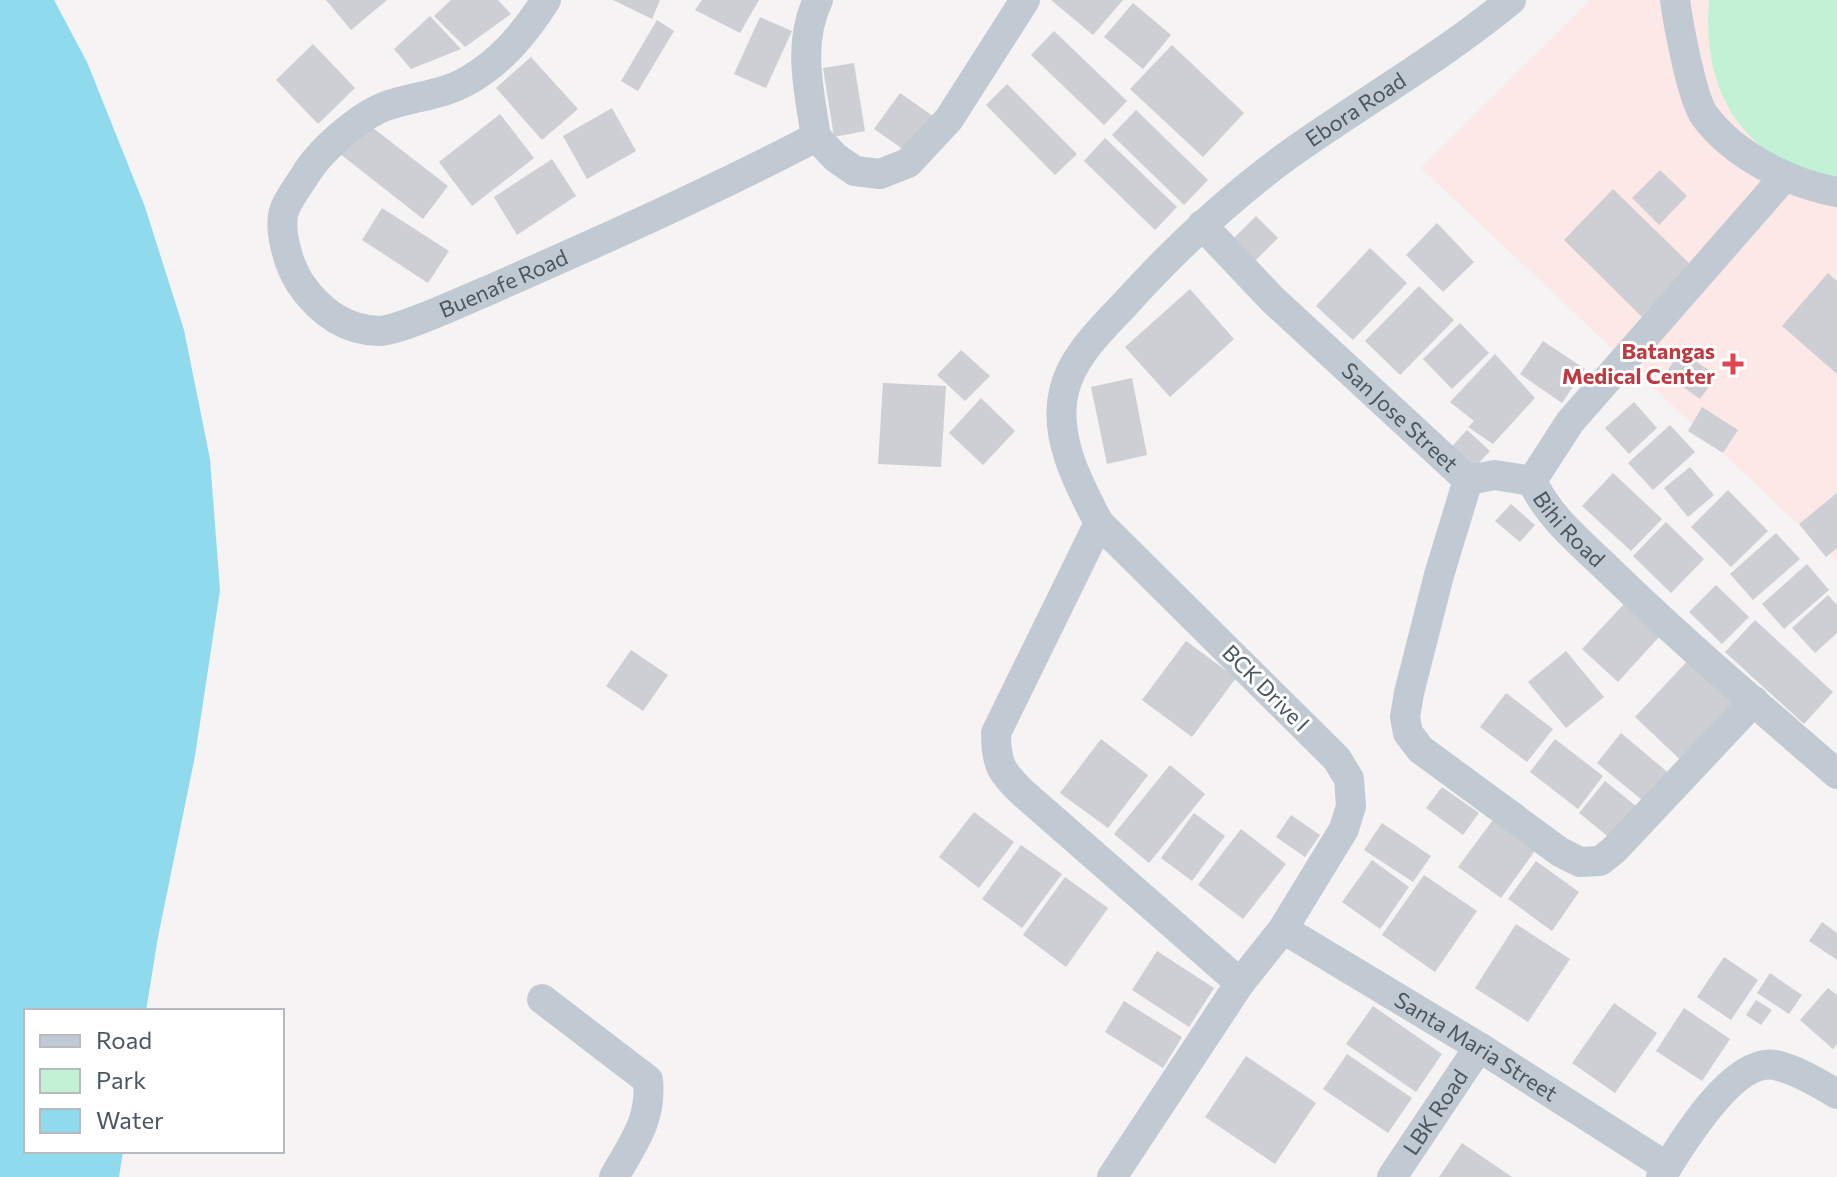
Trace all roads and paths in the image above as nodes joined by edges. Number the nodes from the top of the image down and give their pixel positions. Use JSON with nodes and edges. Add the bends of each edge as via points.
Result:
{"nodes":[{"id":1,"x":546,"y":0,"type":"edge"},
{"id":2,"x":818,"y":0,"type":"edge"},
{"id":3,"x":1025,"y":0,"type":"edge"},
{"id":4,"x":1511,"y":0,"type":"edge"},
{"id":5,"x":1675,"y":0,"type":"edge"},
{"id":6,"x":816,"y":137,"type":"junction"},
{"id":7,"x":1785,"y":176,"type":"junction"},
{"id":8,"x":1837,"y":192,"type":"edge"},
{"id":9,"x":1202,"y":225,"type":"junction"},
{"id":10,"x":1468,"y":480,"type":"junction"},
{"id":11,"x":1532,"y":481,"type":"junction"},
{"id":12,"x":1099,"y":523,"type":"junction"},
{"id":13,"x":1754,"y":701,"type":"junction"},
{"id":14,"x":1837,"y":774,"type":"edge"},
{"id":15,"x":1283,"y":929,"type":"junction"},
{"id":16,"x":1240,"y":983,"type":"junction"},
{"id":17,"x":542,"y":999,"type":"dead end"},
{"id":18,"x":1479,"y":1047,"type":"junction"},
{"id":19,"x":1837,"y":1094,"type":"edge"},
{"id":20,"x":1664,"y":1172,"type":"edge"},
{"id":21,"x":614,"y":1177,"type":"edge"},
{"id":22,"x":1112,"y":1177,"type":"edge"},
{"id":23,"x":1392,"y":1177,"type":"edge"}],
"edges":[{"from":1,"to":6,"type":"street","name":"Buenafe Road","via":[[501,57],[465,83],[382,107],[345,132],[306,172],[284,210],[284,242],[293,272],[330,317],[382,331],[447,308],[736,179]]},
{"from":2,"to":6,"type":"street","via":[[805,38]]},
{"from":3,"to":6,"type":"street","via":[[949,119],[908,163],[880,174],[855,171]]},
{"from":4,"to":9,"type":"street","name":"Ebora Road","via":[[1284,159]]},
{"from":5,"to":7,"type":"street","via":[[1702,113],[1736,147]]},
{"from":7,"to":8,"type":"street"},
{"from":7,"to":11,"type":"street","name":"Bihi Road","via":[[1580,410]]},
{"from":9,"to":10,"type":"street","name":"San Jose Street","via":[[1272,299]]},
{"from":9,"to":12,"type":"street","name":"BCK Drive I","via":[[1091,341],[1063,392],[1068,454]]},
{"from":10,"to":11,"type":"street","via":[[1495,475]]},
{"from":10,"to":13,"type":"street","name":"San Jose Street","via":[[1409,693],[1408,733],[1420,749],[1560,852],[1580,862],[1600,861]]},
{"from":11,"to":13,"type":"street","name":"Bihi Road","via":[[1562,525]]},
{"from":12,"to":15,"type":"street","name":"BCK Drive I","via":[[1337,759],[1349,779],[1351,806],[1344,829]]},
{"from":12,"to":16,"type":"street","via":[[996,733],[996,754],[1003,774],[1023,793]]},
{"from":13,"to":14,"type":"street","name":"Bihi Road"},
{"from":15,"to":16,"type":"street","name":"BCK Drive I"},
{"from":15,"to":18,"type":"street","name":"Santa Maria Street"},
{"from":16,"to":22,"type":"street","name":"BCK Drive I"},
{"from":17,"to":21,"type":"street","via":[[648,1080],[650,1102],[641,1130]]},
{"from":18,"to":20,"type":"street","name":"Santa Maria Street"},
{"from":18,"to":23,"type":"street","name":"LBK Road"},
{"from":19,"to":20,"type":"street","via":[[1772,1064],[1745,1072],[1722,1091]]}]}
